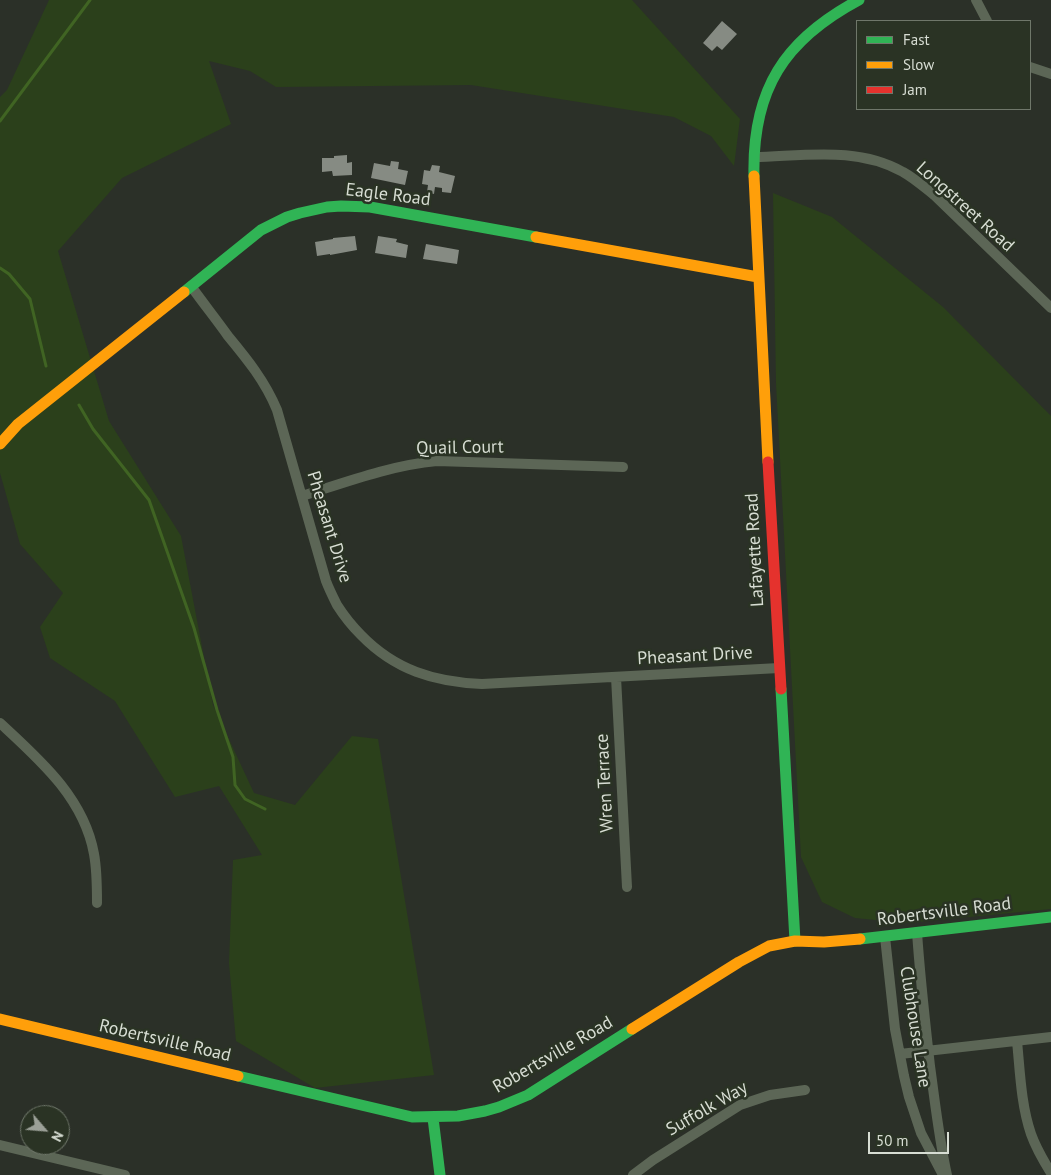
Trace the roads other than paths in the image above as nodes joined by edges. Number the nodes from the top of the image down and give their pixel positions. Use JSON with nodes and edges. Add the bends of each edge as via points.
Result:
{"nodes":[{"id":1,"x":859,"y":0,"type":"edge"},
{"id":2,"x":976,"y":0,"type":"edge"},
{"id":3,"x":986,"y":20,"type":"edge"},
{"id":4,"x":1031,"y":67,"type":"edge"},
{"id":5,"x":1051,"y":74,"type":"edge"},
{"id":6,"x":754,"y":157,"type":"junction"},
{"id":7,"x":758,"y":277,"type":"junction"},
{"id":8,"x":191,"y":286,"type":"junction"},
{"id":9,"x":1051,"y":308,"type":"edge"},
{"id":10,"x":0,"y":444,"type":"edge"},
{"id":11,"x":623,"y":467,"type":"dead end"},
{"id":12,"x":302,"y":496,"type":"junction"},
{"id":13,"x":779,"y":668,"type":"junction"},
{"id":14,"x":616,"y":677,"type":"junction"},
{"id":15,"x":0,"y":723,"type":"edge"},
{"id":16,"x":628,"y":888,"type":"dead end"},
{"id":17,"x":97,"y":903,"type":"dead end"},
{"id":18,"x":1051,"y":917,"type":"edge"},
{"id":19,"x":917,"y":932,"type":"junction"},
{"id":20,"x":885,"y":937,"type":"junction"},
{"id":21,"x":794,"y":941,"type":"junction"},
{"id":22,"x":0,"y":1020,"type":"edge"},
{"id":23,"x":1051,"y":1037,"type":"edge"},
{"id":24,"x":1017,"y":1041,"type":"junction"},
{"id":25,"x":928,"y":1051,"type":"junction"},
{"id":26,"x":900,"y":1054,"type":"junction"},
{"id":27,"x":804,"y":1090,"type":"dead end"},
{"id":28,"x":433,"y":1118,"type":"junction"},
{"id":29,"x":0,"y":1145,"type":"edge"},
{"id":30,"x":1051,"y":1173,"type":"edge"},
{"id":31,"x":125,"y":1175,"type":"edge"},
{"id":32,"x":440,"y":1175,"type":"edge"},
{"id":33,"x":633,"y":1175,"type":"edge"},
{"id":34,"x":943,"y":1175,"type":"edge"},
{"id":35,"x":947,"y":1175,"type":"edge"}],
"edges":[{"from":1,"to":6,"type":"street","name":"Lafayette Road","via":[[813,29],[782,62],[760,112]]},
{"from":2,"to":3,"type":"street"},
{"from":4,"to":5,"type":"street"},
{"from":6,"to":7,"type":"street","name":"Lafayette Road"},
{"from":6,"to":9,"type":"street","name":"Longstreet Road","via":[[852,155],[904,172],[934,195]]},
{"from":7,"to":8,"type":"street","name":"Eagle Road","via":[[351,205],[328,206],[274,222]]},
{"from":7,"to":13,"type":"street","name":"Lafayette Road"},
{"from":8,"to":10,"type":"street","name":"Eagle Road","via":[[18,424]]},
{"from":8,"to":12,"type":"street","name":"Pheasant Drive","via":[[266,386],[277,410]]},
{"from":11,"to":12,"type":"street","name":"Quail Court","via":[[429,462],[400,467]]},
{"from":12,"to":14,"type":"street","name":"Pheasant Drive","via":[[326,581],[338,605],[370,644],[389,658],[428,676],[460,683]]},
{"from":13,"to":14,"type":"street","name":"Pheasant Drive"},
{"from":13,"to":21,"type":"street","name":"Lafayette Road"},
{"from":14,"to":16,"type":"street","name":"Wren Terrace"},
{"from":15,"to":17,"type":"street","via":[[63,786],[78,809],[94,852]]},
{"from":18,"to":19,"type":"street","name":"Robertsville Road"},
{"from":19,"to":20,"type":"street","name":"Robertsville Road"},
{"from":19,"to":25,"type":"street","name":"Clubhouse Lane"},
{"from":20,"to":21,"type":"street","name":"Robertsville Road"},
{"from":20,"to":26,"type":"street","name":"Clubhouse Lane"},
{"from":21,"to":28,"type":"street","name":"Robertsville Road","via":[[769,946],[738,962],[528,1095],[481,1113]]},
{"from":22,"to":28,"type":"street","name":"Robertsville Road","via":[[412,1117]]},
{"from":23,"to":24,"type":"street"},
{"from":24,"to":25,"type":"street"},
{"from":24,"to":30,"type":"street","via":[[1028,1124]]},
{"from":25,"to":26,"type":"street"},
{"from":25,"to":35,"type":"street","name":"Clubhouse Lane"},
{"from":26,"to":34,"type":"street","name":"Clubhouse Lane","via":[[921,1133]]},
{"from":27,"to":33,"type":"street","name":"Suffolk Way","via":[[770,1094],[740,1105]]},
{"from":28,"to":32,"type":"street"},
{"from":29,"to":31,"type":"street"}]}
